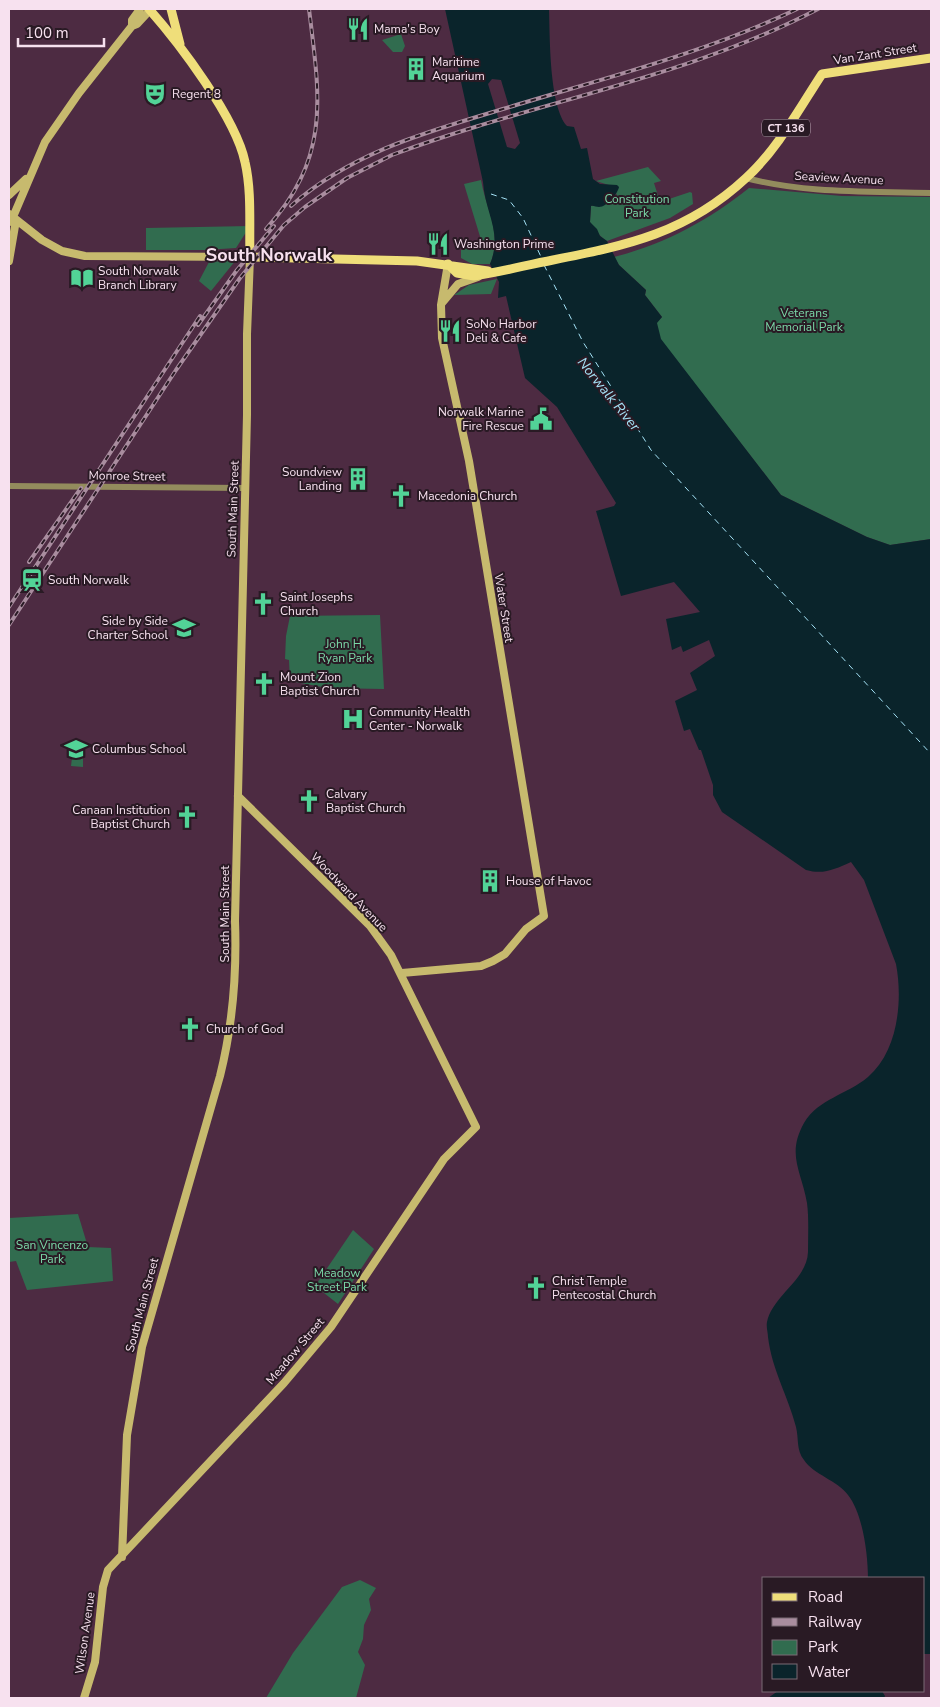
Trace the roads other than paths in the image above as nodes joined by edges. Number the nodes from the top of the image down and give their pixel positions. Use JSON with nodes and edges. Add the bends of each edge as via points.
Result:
{"nodes":[{"id":1,"x":147,"y":9,"type":"edge"},
{"id":2,"x":171,"y":9,"type":"edge"},
{"id":3,"x":183,"y":51,"type":"junction"},
{"id":4,"x":931,"y":58,"type":"edge"},
{"id":5,"x":29,"y":175,"type":"junction"},
{"id":6,"x":746,"y":178,"type":"junction"},
{"id":7,"x":931,"y":193,"type":"edge"},
{"id":8,"x":9,"y":195,"type":"edge"},
{"id":9,"x":10,"y":218,"type":"edge"},
{"id":10,"x":250,"y":257,"type":"junction"},
{"id":11,"x":9,"y":261,"type":"edge"},
{"id":12,"x":448,"y":264,"type":"junction"},
{"id":13,"x":493,"y":272,"type":"junction"},
{"id":14,"x":483,"y":274,"type":"junction"},
{"id":15,"x":441,"y":305,"type":"junction"},
{"id":16,"x":9,"y":486,"type":"edge"},
{"id":17,"x":244,"y":488,"type":"junction"},
{"id":18,"x":238,"y":796,"type":"junction"},
{"id":19,"x":402,"y":973,"type":"junction"},
{"id":20,"x":476,"y":1127,"type":"joint"},
{"id":21,"x":122,"y":1557,"type":"junction"},
{"id":22,"x":108,"y":1570,"type":"joint"},
{"id":23,"x":84,"y":1698,"type":"edge"}],
"edges":[{"from":1,"to":3,"type":"main road"},
{"from":1,"to":5,"type":"main road","via":[[74,100],[45,142]]},
{"from":2,"to":3,"type":"main road"},
{"from":3,"to":10,"type":"main road","via":[[237,137],[245,162]]},
{"from":4,"to":6,"type":"main road","name":"Van Zant Street","number":"CT 136","via":[[822,74],[771,150]]},
{"from":5,"to":8,"type":"main road"},
{"from":5,"to":9,"type":"main road"},
{"from":6,"to":7,"type":"street","name":"Seaview Avenue","via":[[771,185],[826,191]]},
{"from":6,"to":13,"type":"main road","number":"CT 136","via":[[707,208],[650,238]]},
{"from":9,"to":10,"type":"main road","via":[[62,251],[85,256]]},
{"from":9,"to":11,"type":"main road","via":[[15,226]]},
{"from":10,"to":12,"type":"main road"},
{"from":10,"to":17,"type":"main road","name":"South Main Street"},
{"from":12,"to":13,"type":"main road","number":"CT 136"},
{"from":12,"to":14,"type":"main road","via":[[457,273],[469,276]]},
{"from":12,"to":15,"type":"main road","name":"Water Street"},
{"from":13,"to":14,"type":"main road","number":"CT 136"},
{"from":14,"to":15,"type":"main road","number":"CT 136","via":[[458,284]]},
{"from":15,"to":19,"type":"main road","name":"Water Street","via":[[442,338],[469,461],[544,916],[526,929],[505,954],[481,966]]},
{"from":16,"to":17,"type":"street","name":"Monroe Street"},
{"from":17,"to":18,"type":"main road","name":"South Main Street"},
{"from":18,"to":19,"type":"main road","name":"Woodward Avenue","via":[[370,926]]},
{"from":18,"to":21,"type":"main road","name":"South Main Street","via":[[236,971],[231,1026],[142,1347],[127,1436]]},
{"from":19,"to":20,"type":"main road","name":"Woodward Avenue"},
{"from":20,"to":21,"type":"main road","name":"Meadow Street","via":[[444,1159],[331,1327],[284,1383]]},
{"from":21,"to":22,"type":"main road","name":"Meadow Street"},
{"from":22,"to":23,"type":"main road","name":"Wilson Avenue","via":[[103,1587],[95,1662]]}]}
